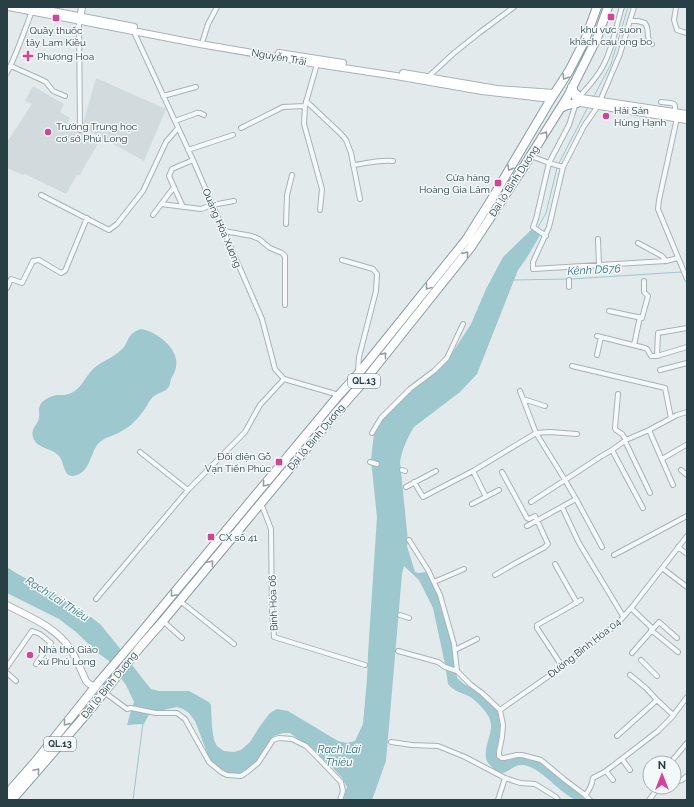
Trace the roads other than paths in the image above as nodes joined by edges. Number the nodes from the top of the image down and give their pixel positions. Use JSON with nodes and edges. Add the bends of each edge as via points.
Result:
{"nodes":[{"id":1,"x":9,"y":7,"type":"edge"},
{"id":2,"x":82,"y":7,"type":"edge"},
{"id":3,"x":217,"y":7,"type":"edge"},
{"id":4,"x":514,"y":7,"type":"edge"},
{"id":5,"x":597,"y":7,"type":"edge"},
{"id":6,"x":608,"y":7,"type":"edge"},
{"id":7,"x":622,"y":7,"type":"edge"},
{"id":8,"x":634,"y":7,"type":"edge"},
{"id":9,"x":676,"y":7,"type":"edge"},
{"id":10,"x":32,"y":9,"type":"edge"},
{"id":11,"x":80,"y":18,"type":"junction"},
{"id":12,"x":630,"y":21,"type":"junction"},
{"id":13,"x":133,"y":28,"type":"junction"},
{"id":14,"x":687,"y":33,"type":"edge"},
{"id":15,"x":203,"y":40,"type":"junction"},
{"id":16,"x":652,"y":44,"type":"dead end"},
{"id":17,"x":229,"y":47,"type":"junction"},
{"id":18,"x":317,"y":64,"type":"junction"},
{"id":19,"x":11,"y":66,"type":"junction"},
{"id":20,"x":350,"y":66,"type":"junction"},
{"id":21,"x":7,"y":73,"type":"edge"},
{"id":22,"x":426,"y":79,"type":"junction"},
{"id":23,"x":196,"y":87,"type":"dead end"},
{"id":24,"x":572,"y":87,"type":"junction"},
{"id":25,"x":65,"y":96,"type":"dead end"},
{"id":26,"x":163,"y":96,"type":"junction"},
{"id":27,"x":553,"y":96,"type":"junction"},
{"id":28,"x":566,"y":98,"type":"junction"},
{"id":29,"x":578,"y":100,"type":"junction"},
{"id":30,"x":306,"y":101,"type":"junction"},
{"id":31,"x":661,"y":102,"type":"dead end"},
{"id":32,"x":599,"y":104,"type":"junction"},
{"id":33,"x":305,"y":106,"type":"junction"},
{"id":34,"x":560,"y":109,"type":"junction"},
{"id":35,"x":676,"y":114,"type":"junction"},
{"id":36,"x":687,"y":114,"type":"edge"},
{"id":37,"x":204,"y":115,"type":"dead end"},
{"id":38,"x":687,"y":120,"type":"edge"},
{"id":39,"x":175,"y":121,"type":"junction"},
{"id":40,"x":178,"y":128,"type":"junction"},
{"id":41,"x":242,"y":128,"type":"dead end"},
{"id":42,"x":80,"y":130,"type":"dead end"},
{"id":43,"x":233,"y":135,"type":"dead end"},
{"id":44,"x":188,"y":150,"type":"junction"},
{"id":45,"x":531,"y":156,"type":"junction"},
{"id":46,"x":193,"y":160,"type":"junction"},
{"id":47,"x":393,"y":161,"type":"dead end"},
{"id":48,"x":548,"y":163,"type":"junction"},
{"id":49,"x":353,"y":165,"type":"junction"},
{"id":50,"x":563,"y":166,"type":"junction"},
{"id":51,"x":292,"y":175,"type":"dead end"},
{"id":52,"x":174,"y":187,"type":"junction"},
{"id":53,"x":41,"y":195,"type":"dead end"},
{"id":54,"x":360,"y":199,"type":"dead end"},
{"id":55,"x":234,"y":201,"type":"dead end"},
{"id":56,"x":161,"y":204,"type":"junction"},
{"id":57,"x":212,"y":205,"type":"junction"},
{"id":58,"x":183,"y":207,"type":"junction"},
{"id":59,"x":320,"y":210,"type":"dead end"},
{"id":60,"x":153,"y":215,"type":"dead end"},
{"id":61,"x":87,"y":218,"type":"junction"},
{"id":62,"x":286,"y":224,"type":"dead end"},
{"id":63,"x":224,"y":231,"type":"junction"},
{"id":64,"x":546,"y":236,"type":"junction"},
{"id":65,"x":598,"y":239,"type":"dead end"},
{"id":66,"x":638,"y":243,"type":"dead end"},
{"id":67,"x":679,"y":259,"type":"junction"},
{"id":68,"x":342,"y":260,"type":"dead end"},
{"id":69,"x":666,"y":261,"type":"junction"},
{"id":70,"x":599,"y":265,"type":"junction"},
{"id":71,"x":686,"y":276,"type":"edge"},
{"id":72,"x":569,"y":280,"type":"dead end"},
{"id":73,"x":644,"y":281,"type":"dead end"},
{"id":74,"x":569,"y":287,"type":"dead end"},
{"id":75,"x":7,"y":288,"type":"edge"},
{"id":76,"x":285,"y":305,"type":"dead end"},
{"id":77,"x":609,"y":310,"type":"dead end"},
{"id":78,"x":640,"y":318,"type":"junction"},
{"id":79,"x":463,"y":324,"type":"dead end"},
{"id":80,"x":687,"y":328,"type":"edge"},
{"id":81,"x":634,"y":345,"type":"junction"},
{"id":82,"x":687,"y":347,"type":"edge"},
{"id":83,"x":597,"y":355,"type":"dead end"},
{"id":84,"x":657,"y":356,"type":"junction"},
{"id":85,"x":687,"y":363,"type":"edge"},
{"id":86,"x":572,"y":366,"type":"dead end"},
{"id":87,"x":660,"y":370,"type":"dead end"},
{"id":88,"x":358,"y":374,"type":"junction"},
{"id":89,"x":284,"y":379,"type":"junction"},
{"id":90,"x":365,"y":380,"type":"junction"},
{"id":91,"x":520,"y":391,"type":"dead end"},
{"id":92,"x":618,"y":394,"type":"dead end"},
{"id":93,"x":339,"y":395,"type":"junction"},
{"id":94,"x":523,"y":399,"type":"junction"},
{"id":95,"x":545,"y":406,"type":"dead end"},
{"id":96,"x":687,"y":412,"type":"edge"},
{"id":97,"x":672,"y":418,"type":"junction"},
{"id":98,"x":649,"y":430,"type":"junction"},
{"id":99,"x":372,"y":433,"type":"dead end"},
{"id":100,"x":536,"y":433,"type":"junction"},
{"id":101,"x":577,"y":434,"type":"dead end"},
{"id":102,"x":625,"y":441,"type":"junction"},
{"id":103,"x":686,"y":445,"type":"edge"},
{"id":104,"x":612,"y":450,"type":"junction"},
{"id":105,"x":140,"y":452,"type":"dead end"},
{"id":106,"x":662,"y":459,"type":"junction"},
{"id":107,"x":370,"y":462,"type":"dead end"},
{"id":108,"x":377,"y":464,"type":"dead end"},
{"id":109,"x":680,"y":470,"type":"dead end"},
{"id":110,"x":436,"y":471,"type":"dead end"},
{"id":111,"x":473,"y":471,"type":"junction"},
{"id":112,"x":502,"y":472,"type":"dead end"},
{"id":113,"x":687,"y":475,"type":"edge"},
{"id":114,"x":565,"y":480,"type":"junction"},
{"id":115,"x":414,"y":482,"type":"junction"},
{"id":116,"x":673,"y":485,"type":"dead end"},
{"id":117,"x":406,"y":487,"type":"dead end"},
{"id":118,"x":188,"y":490,"type":"junction"},
{"id":119,"x":499,"y":490,"type":"dead end"},
{"id":120,"x":650,"y":493,"type":"dead end"},
{"id":121,"x":486,"y":497,"type":"junction"},
{"id":122,"x":576,"y":499,"type":"junction"},
{"id":123,"x":261,"y":502,"type":"junction"},
{"id":124,"x":531,"y":502,"type":"dead end"},
{"id":125,"x":472,"y":504,"type":"dead end"},
{"id":126,"x":246,"y":506,"type":"junction"},
{"id":127,"x":562,"y":507,"type":"junction"},
{"id":128,"x":643,"y":508,"type":"dead end"},
{"id":129,"x":254,"y":512,"type":"junction"},
{"id":130,"x":687,"y":516,"type":"edge"},
{"id":131,"x":537,"y":520,"type":"junction"},
{"id":132,"x":526,"y":526,"type":"dead end"},
{"id":133,"x":687,"y":536,"type":"edge"},
{"id":134,"x":409,"y":540,"type":"dead end"},
{"id":135,"x":602,"y":547,"type":"dead end"},
{"id":136,"x":678,"y":547,"type":"junction"},
{"id":137,"x":687,"y":554,"type":"edge"},
{"id":138,"x":614,"y":555,"type":"dead end"},
{"id":139,"x":555,"y":564,"type":"dead end"},
{"id":140,"x":662,"y":568,"type":"junction"},
{"id":141,"x":464,"y":569,"type":"dead end"},
{"id":142,"x":193,"y":570,"type":"junction"},
{"id":143,"x":201,"y":575,"type":"junction"},
{"id":144,"x":495,"y":575,"type":"dead end"},
{"id":145,"x":434,"y":582,"type":"junction"},
{"id":146,"x":686,"y":584,"type":"edge"},
{"id":147,"x":96,"y":599,"type":"dead end"},
{"id":148,"x":180,"y":600,"type":"junction"},
{"id":149,"x":581,"y":600,"type":"dead end"},
{"id":150,"x":577,"y":603,"type":"junction"},
{"id":151,"x":7,"y":605,"type":"edge"},
{"id":152,"x":630,"y":608,"type":"junction"},
{"id":153,"x":400,"y":615,"type":"dead end"},
{"id":154,"x":623,"y":616,"type":"junction"},
{"id":155,"x":409,"y":618,"type":"dead end"},
{"id":156,"x":163,"y":621,"type":"junction"},
{"id":157,"x":652,"y":630,"type":"junction"},
{"id":158,"x":182,"y":638,"type":"dead end"},
{"id":159,"x":677,"y":638,"type":"dead end"},
{"id":160,"x":477,"y":640,"type":"dead end"},
{"id":161,"x":138,"y":643,"type":"junction"},
{"id":162,"x":234,"y":644,"type":"dead end"},
{"id":163,"x":455,"y":650,"type":"junction"},
{"id":164,"x":398,"y":651,"type":"dead end"},
{"id":165,"x":678,"y":652,"type":"dead end"},
{"id":166,"x":632,"y":653,"type":"dead end"},
{"id":167,"x":640,"y":660,"type":"dead end"},
{"id":168,"x":36,"y":664,"type":"dead end"},
{"id":169,"x":364,"y":664,"type":"dead end"},
{"id":170,"x":562,"y":666,"type":"junction"},
{"id":171,"x":7,"y":667,"type":"edge"},
{"id":172,"x":457,"y":670,"type":"junction"},
{"id":173,"x":7,"y":673,"type":"edge"},
{"id":174,"x":630,"y":675,"type":"dead end"},
{"id":175,"x":657,"y":676,"type":"dead end"},
{"id":176,"x":16,"y":681,"type":"dead end"},
{"id":177,"x":97,"y":684,"type":"junction"},
{"id":178,"x":106,"y":690,"type":"junction"},
{"id":179,"x":687,"y":697,"type":"edge"},
{"id":180,"x":657,"y":700,"type":"junction"},
{"id":181,"x":500,"y":710,"type":"junction"},
{"id":182,"x":673,"y":715,"type":"junction"},
{"id":183,"x":617,"y":736,"type":"dead end"},
{"id":184,"x":391,"y":742,"type":"dead end"},
{"id":185,"x":687,"y":743,"type":"edge"},
{"id":186,"x":677,"y":755,"type":"edge"},
{"id":187,"x":622,"y":759,"type":"junction"},
{"id":188,"x":630,"y":770,"type":"dead end"},
{"id":189,"x":606,"y":771,"type":"junction"},
{"id":190,"x":505,"y":778,"type":"junction"},
{"id":191,"x":613,"y":780,"type":"dead end"},
{"id":192,"x":7,"y":794,"type":"edge"},
{"id":193,"x":586,"y":795,"type":"junction"},
{"id":194,"x":12,"y":800,"type":"edge"},
{"id":195,"x":340,"y":800,"type":"edge"},
{"id":196,"x":498,"y":800,"type":"edge"},
{"id":197,"x":558,"y":800,"type":"edge"},
{"id":198,"x":590,"y":800,"type":"edge"}],
"edges":[{"from":1,"to":10,"type":"main road","name":"Nguyễn Trãi"},
{"from":2,"to":11,"type":"main road"},
{"from":3,"to":15,"type":"street"},
{"from":4,"to":22,"type":"street","via":[[454,53]]},
{"from":5,"to":27,"type":"highway","name":"Đại lộ Bình Dương","number":"QL.13","one_way":true,"via":[[585,40]]},
{"from":6,"to":24,"type":"highway","name":"Đại lộ Bình Dương","number":"QL.13","via":[[597,38]]},
{"from":7,"to":29,"type":"street","via":[[603,66]]},
{"from":8,"to":12,"type":"street"},
{"from":9,"to":14,"type":"street","via":[[674,20],[677,30]]},
{"from":10,"to":11,"type":"main road","name":"Nguyễn Trãi"},
{"from":10,"to":19,"type":"street"},
{"from":11,"to":13,"type":"main road","name":"Nguyễn Trãi"},
{"from":11,"to":42,"type":"street"},
{"from":12,"to":16,"type":"street","via":[[645,23],[648,28],[647,36]]},
{"from":12,"to":32,"type":"street","via":[[620,54]]},
{"from":13,"to":15,"type":"main road","name":"Nguyễn Trãi"},
{"from":13,"to":17,"type":"main road","name":"Nguyễn Trãi"},
{"from":13,"to":26,"type":"street","name":"Quảng Hòa Xương"},
{"from":15,"to":17,"type":"main road","name":"Nguyễn Trãi"},
{"from":17,"to":18,"type":"main road","name":"Nguyễn Trãi"},
{"from":17,"to":20,"type":"main road","name":"Nguyễn Trãi"},
{"from":18,"to":20,"type":"main road","name":"Nguyễn Trãi"},
{"from":18,"to":30,"type":"street"},
{"from":19,"to":21,"type":"street"},
{"from":19,"to":25,"type":"street","via":[[46,82],[51,90]]},
{"from":20,"to":22,"type":"main road","name":"Nguyễn Trãi"},
{"from":22,"to":27,"type":"main road","name":"Nguyễn Trãi"},
{"from":23,"to":26,"type":"street"},
{"from":24,"to":28,"type":"highway","name":"Đại lộ Bình Dương","number":"QL.13"},
{"from":24,"to":29,"type":"highway"},
{"from":26,"to":39,"type":"street","name":"Quảng Hòa Xương"},
{"from":27,"to":28,"type":"highway"},
{"from":27,"to":88,"type":"highway","name":"Đại lộ Bình Dương","number":"QL.13","one_way":true,"via":[[466,240]]},
{"from":28,"to":29,"type":"main road"},
{"from":28,"to":34,"type":"highway","name":"Đại lộ Bình Dương","number":"QL.13"},
{"from":29,"to":32,"type":"main road"},
{"from":29,"to":34,"type":"highway"},
{"from":29,"to":48,"type":"street","via":[[569,125]]},
{"from":30,"to":33,"type":"street"},
{"from":30,"to":49,"type":"street","via":[[341,134],[349,146]]},
{"from":31,"to":35,"type":"street","via":[[674,104]]},
{"from":32,"to":35,"type":"main road"},
{"from":32,"to":50,"type":"street"},
{"from":33,"to":41,"type":"street","via":[[283,107]]},
{"from":33,"to":59,"type":"street","via":[[304,124],[322,189]]},
{"from":45,"to":34,"type":"highway","name":"Đại lộ Bình Dương","number":"QL.13","one_way":true},
{"from":35,"to":36,"type":"main road"},
{"from":35,"to":38,"type":"main road"},
{"from":35,"to":67,"type":"street","via":[[658,209]]},
{"from":37,"to":39,"type":"street","via":[[197,113]]},
{"from":39,"to":40,"type":"street","name":"Quảng Hòa Xương"},
{"from":40,"to":44,"type":"street","name":"Quảng Hòa Xương"},
{"from":40,"to":61,"type":"street","via":[[166,142],[143,191],[117,224],[109,230]]},
{"from":43,"to":44,"type":"street"},
{"from":44,"to":46,"type":"street","name":"Quảng Hòa Xương"},
{"from":45,"to":48,"type":"street"},
{"from":90,"to":45,"type":"highway","name":"Đại lộ Bình Dương","number":"QL.13","one_way":true,"via":[[472,247]]},
{"from":46,"to":52,"type":"street","via":[[172,169],[169,176]]},
{"from":46,"to":57,"type":"street","name":"Quảng Hòa Xương"},
{"from":47,"to":49,"type":"street","via":[[382,160]]},
{"from":48,"to":50,"type":"street"},
{"from":48,"to":64,"type":"street","via":[[533,227]]},
{"from":49,"to":54,"type":"street"},
{"from":50,"to":64,"type":"street"},
{"from":51,"to":62,"type":"street","via":[[287,195]]},
{"from":52,"to":56,"type":"street"},
{"from":52,"to":58,"type":"street"},
{"from":53,"to":61,"type":"street"},
{"from":55,"to":57,"type":"street"},
{"from":56,"to":58,"type":"street"},
{"from":56,"to":60,"type":"street"},
{"from":57,"to":58,"type":"street","via":[[201,210]]},
{"from":57,"to":63,"type":"street","name":"Quảng Hòa Xương"},
{"from":61,"to":75,"type":"street","via":[[64,271],[61,273],[39,260],[33,261],[22,283],[10,278]]},
{"from":63,"to":76,"type":"street","via":[[260,239],[285,256]]},
{"from":63,"to":89,"type":"street","name":"Quảng Hòa Xương","via":[[262,319],[275,369]]},
{"from":64,"to":70,"type":"street","via":[[533,262],[533,269],[569,270]]},
{"from":65,"to":70,"type":"street"},
{"from":66,"to":69,"type":"street","via":[[662,256]]},
{"from":67,"to":69,"type":"street"},
{"from":67,"to":71,"type":"street"},
{"from":68,"to":88,"type":"street","via":[[373,269],[378,274],[359,357]]},
{"from":69,"to":70,"type":"street"},
{"from":72,"to":74,"type":"street"},
{"from":73,"to":78,"type":"street","via":[[644,292],[648,296]]},
{"from":77,"to":78,"type":"street"},
{"from":78,"to":81,"type":"street"},
{"from":79,"to":99,"type":"street","via":[[447,358],[410,388],[381,418]]},
{"from":80,"to":84,"type":"street","via":[[658,333]]},
{"from":81,"to":83,"type":"street","via":[[599,337]]},
{"from":81,"to":84,"type":"street","via":[[647,349],[651,356]]},
{"from":82,"to":84,"type":"street"},
{"from":85,"to":87,"type":"street"},
{"from":86,"to":97,"type":"street","via":[[665,388]]},
{"from":88,"to":90,"type":"highway"},
{"from":88,"to":93,"type":"highway","name":"Đại lộ Bình Dương","number":"QL.13"},
{"from":89,"to":93,"type":"street"},
{"from":89,"to":118,"type":"street","via":[[260,404],[244,432]]},
{"from":90,"to":123,"type":"highway","name":"Đại lộ Bình Dương","number":"QL.13"},
{"from":91,"to":94,"type":"street"},
{"from":92,"to":102,"type":"street","via":[[615,428]]},
{"from":93,"to":126,"type":"highway","name":"Đại lộ Bình Dương","number":"QL.13","one_way":true},
{"from":94,"to":95,"type":"street"},
{"from":94,"to":100,"type":"street"},
{"from":96,"to":97,"type":"street"},
{"from":97,"to":98,"type":"street"},
{"from":98,"to":102,"type":"street"},
{"from":98,"to":106,"type":"street"},
{"from":100,"to":101,"type":"street"},
{"from":100,"to":111,"type":"street"},
{"from":100,"to":114,"type":"street"},
{"from":102,"to":104,"type":"street"},
{"from":102,"to":120,"type":"street"},
{"from":103,"to":106,"type":"street"},
{"from":104,"to":114,"type":"street"},
{"from":104,"to":128,"type":"street"},
{"from":105,"to":118,"type":"street"},
{"from":106,"to":116,"type":"street"},
{"from":107,"to":108,"type":"street"},
{"from":109,"to":113,"type":"street"},
{"from":110,"to":115,"type":"street"},
{"from":111,"to":115,"type":"street","via":[[423,497]]},
{"from":111,"to":121,"type":"street"},
{"from":112,"to":131,"type":"street","via":[[527,518],[534,516]]},
{"from":114,"to":122,"type":"street"},
{"from":114,"to":124,"type":"street"},
{"from":115,"to":117,"type":"street"},
{"from":118,"to":147,"type":"street"},
{"from":119,"to":121,"type":"street"},
{"from":121,"to":125,"type":"street"},
{"from":122,"to":127,"type":"street"},
{"from":122,"to":135,"type":"street"},
{"from":123,"to":129,"type":"highway","name":"Đại lộ Bình Dương","number":"QL.13"},
{"from":123,"to":169,"type":"street","name":"Bình Hòa 06","via":[[271,529],[274,637]]},
{"from":126,"to":129,"type":"highway"},
{"from":126,"to":142,"type":"highway","name":"Đại lộ Bình Dương","number":"QL.13"},
{"from":127,"to":131,"type":"street"},
{"from":127,"to":154,"type":"street","via":[[579,542]]},
{"from":143,"to":129,"type":"highway","name":"Đại lộ Bình Dương","number":"QL.13","one_way":true},
{"from":130,"to":138,"type":"street"},
{"from":131,"to":132,"type":"street"},
{"from":131,"to":144,"type":"street","via":[[548,542],[547,545]]},
{"from":133,"to":136,"type":"street","name":"Đường Bình Hòa 04"},
{"from":134,"to":145,"type":"street"},
{"from":136,"to":137,"type":"street"},
{"from":136,"to":140,"type":"street","name":"Đường Bình Hòa 04"},
{"from":139,"to":150,"type":"street"},
{"from":140,"to":146,"type":"street"},
{"from":140,"to":152,"type":"street","name":"Đường Bình Hòa 04"},
{"from":141,"to":145,"type":"street"},
{"from":142,"to":143,"type":"highway"},
{"from":142,"to":161,"type":"highway","name":"Đại lộ Bình Dương","number":"QL.13","one_way":true},
{"from":143,"to":148,"type":"highway","name":"Đại lộ Bình Dương","number":"QL.13"},
{"from":145,"to":163,"type":"street"},
{"from":148,"to":156,"type":"highway","name":"Đại lộ Bình Dương","number":"QL.13"},
{"from":148,"to":162,"type":"street"},
{"from":149,"to":150,"type":"street"},
{"from":150,"to":170,"type":"street","via":[[537,624],[537,628]]},
{"from":151,"to":177,"type":"main road","via":[[57,634],[70,648],[86,681],[89,684]]},
{"from":152,"to":154,"type":"street","name":"Đường Bình Hòa 04"},
{"from":152,"to":157,"type":"street"},
{"from":153,"to":155,"type":"street"},
{"from":154,"to":170,"type":"street","name":"Đường Bình Hòa 04"},
{"from":156,"to":158,"type":"street"},
{"from":156,"to":161,"type":"highway","name":"Đại lộ Bình Dương","number":"QL.13"},
{"from":157,"to":159,"type":"street","via":[[659,622]]},
{"from":157,"to":165,"type":"street"},
{"from":157,"to":166,"type":"street"},
{"from":160,"to":163,"type":"street"},
{"from":161,"to":177,"type":"highway","name":"Đại lộ Bình Dương","number":"QL.13"},
{"from":161,"to":178,"type":"highway","name":"Đại lộ Bình Dương","number":"QL.13"},
{"from":163,"to":172,"type":"street"},
{"from":164,"to":172,"type":"street"},
{"from":167,"to":175,"type":"street"},
{"from":168,"to":171,"type":"street","via":[[51,643],[32,631]]},
{"from":170,"to":181,"type":"street","name":"Đường Bình Hòa 04"},
{"from":172,"to":181,"type":"street"},
{"from":173,"to":176,"type":"street"},
{"from":174,"to":180,"type":"street"},
{"from":177,"to":192,"type":"highway","name":"Đại lộ Bình Dương","number":"QL.13","one_way":true},
{"from":194,"to":178,"type":"highway","name":"Đại lộ Bình Dương","number":"QL.13","one_way":true},
{"from":178,"to":195,"type":"street","via":[[127,709],[177,713],[185,719],[209,762],[227,775],[241,776],[247,772],[258,763],[273,740],[292,739],[306,746],[341,782],[343,791]]},
{"from":179,"to":182,"type":"street"},
{"from":180,"to":182,"type":"street"},
{"from":180,"to":183,"type":"street"},
{"from":181,"to":193,"type":"street","via":[[503,725],[500,757],[522,754],[541,760]]},
{"from":182,"to":187,"type":"street"},
{"from":184,"to":190,"type":"street","via":[[438,746]]},
{"from":185,"to":186,"type":"street"},
{"from":187,"to":188,"type":"street"},
{"from":187,"to":189,"type":"street"},
{"from":189,"to":191,"type":"street"},
{"from":189,"to":193,"type":"street","via":[[593,778]]},
{"from":190,"to":196,"type":"street"},
{"from":190,"to":197,"type":"street","via":[[535,784]]},
{"from":193,"to":198,"type":"street"}]}
